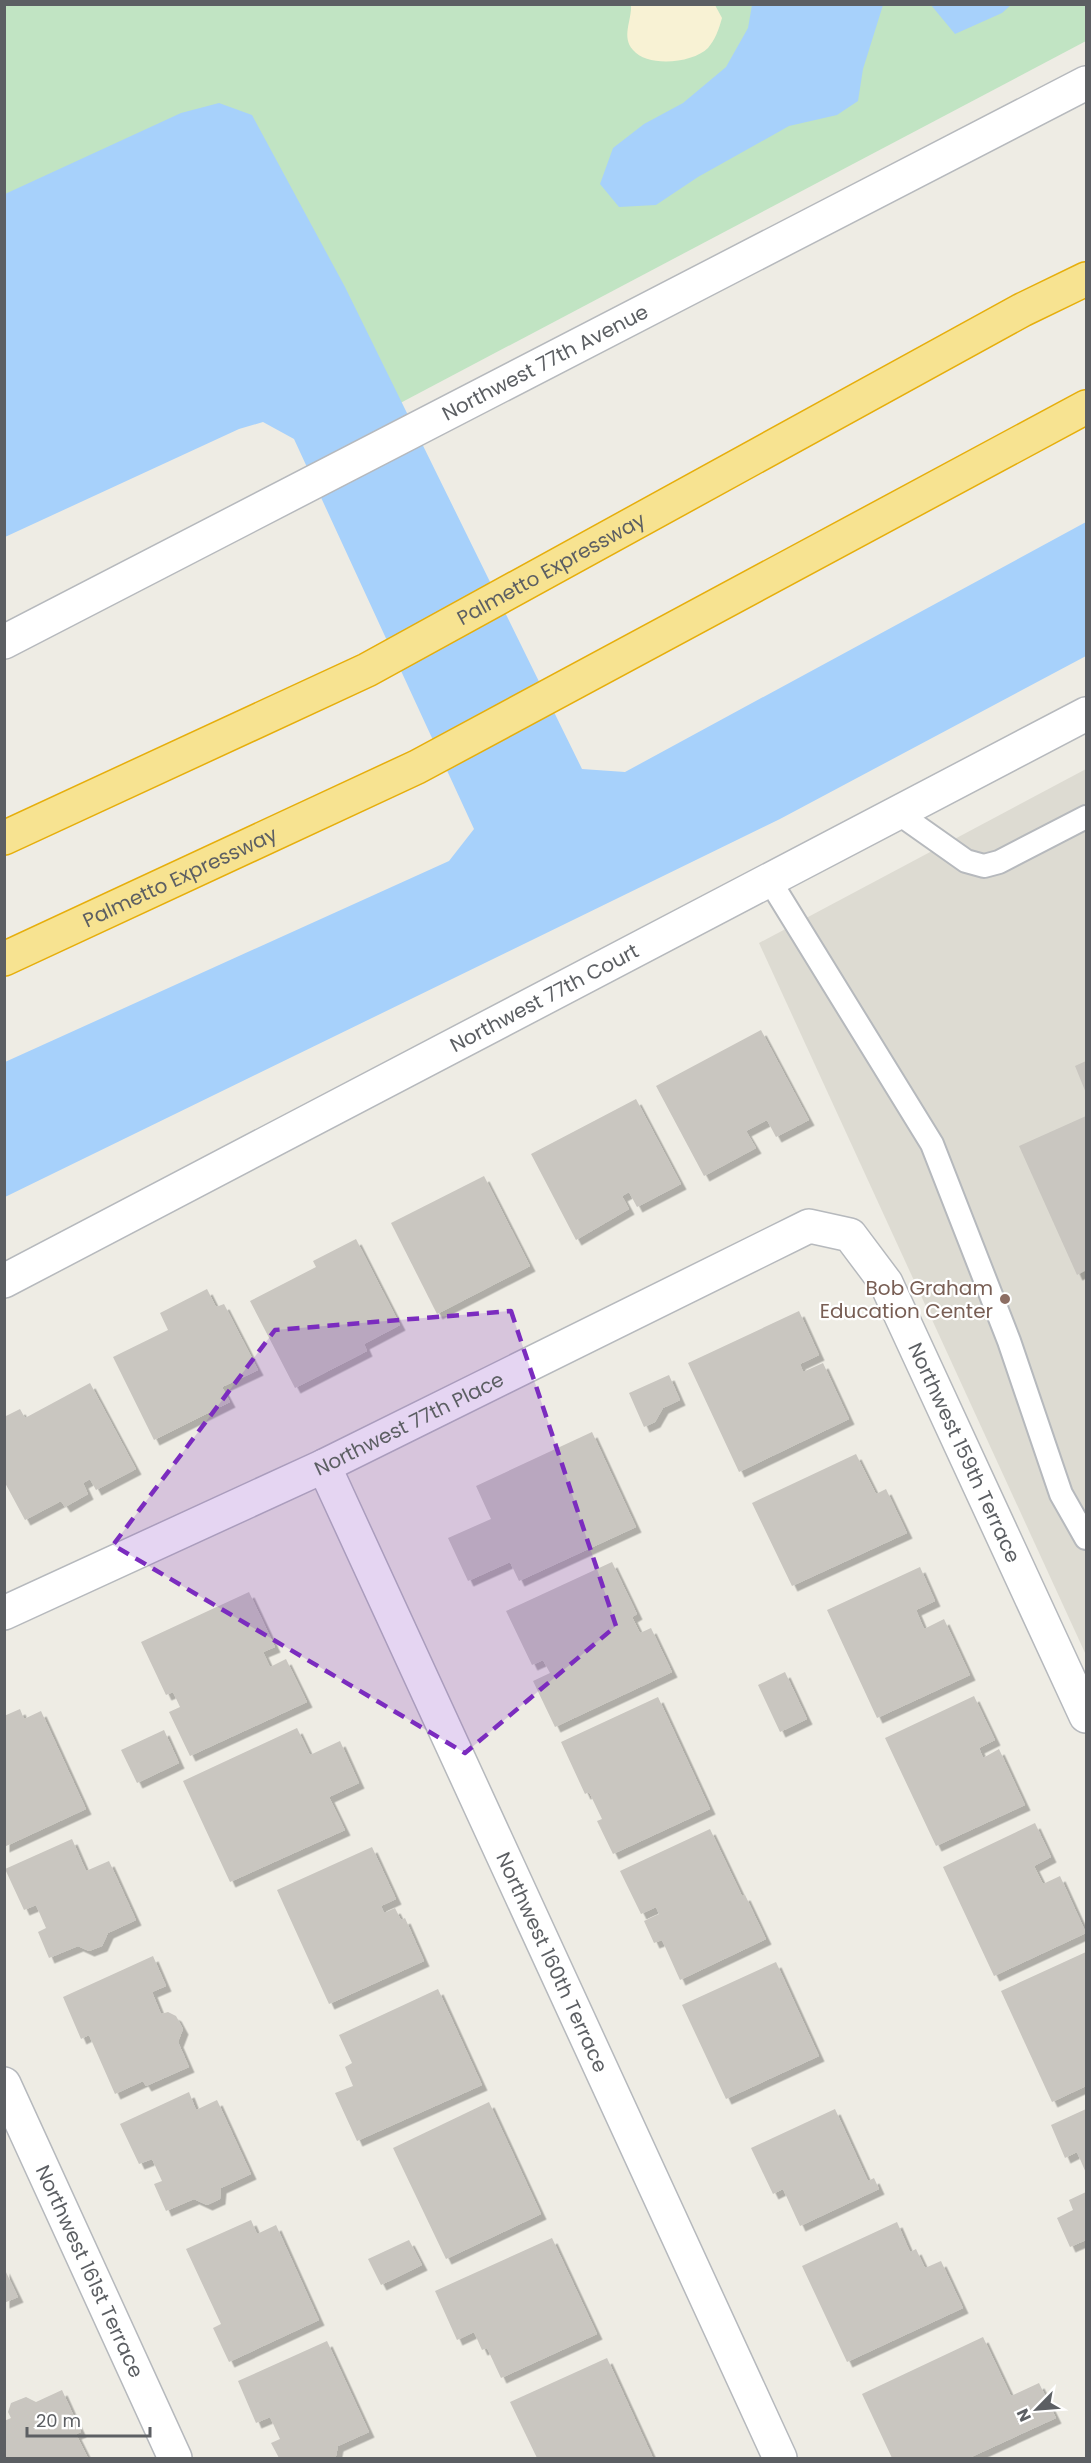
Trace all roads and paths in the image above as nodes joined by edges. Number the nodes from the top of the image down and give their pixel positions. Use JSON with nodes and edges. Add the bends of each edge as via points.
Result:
{"nodes":[{"id":1,"x":1086,"y":83,"type":"edge"},
{"id":2,"x":1086,"y":253,"type":"edge"},
{"id":3,"x":1086,"y":279,"type":"edge"},
{"id":4,"x":1022,"y":310,"type":"junction"},
{"id":5,"x":1086,"y":407,"type":"edge"},
{"id":6,"x":4,"y":642,"type":"edge"},
{"id":7,"x":1086,"y":714,"type":"edge"},
{"id":8,"x":898,"y":813,"type":"junction"},
{"id":9,"x":1086,"y":817,"type":"edge"},
{"id":10,"x":4,"y":838,"type":"edge"},
{"id":11,"x":770,"y":881,"type":"junction"},
{"id":12,"x":4,"y":959,"type":"edge"},
{"id":13,"x":809,"y":1226,"type":"joint"},
{"id":14,"x":4,"y":1281,"type":"edge"},
{"id":15,"x":324,"y":1466,"type":"junction"},
{"id":16,"x":1086,"y":1538,"type":"edge"},
{"id":17,"x":4,"y":1612,"type":"edge"},
{"id":18,"x":1086,"y":1716,"type":"edge"},
{"id":19,"x":4,"y":2084,"type":"edge"},
{"id":20,"x":175,"y":2458,"type":"edge"},
{"id":21,"x":780,"y":2458,"type":"edge"}],
"edges":[{"from":1,"to":6,"type":"street","name":"Northwest 77th Avenue"},
{"from":2,"to":4,"type":"highway"},
{"from":3,"to":4,"type":"highway","name":"Palmetto Expressway"},
{"from":4,"to":10,"type":"highway","name":"Palmetto Expressway","via":[[367,670]]},
{"from":5,"to":12,"type":"highway","name":"Palmetto Expressway","via":[[417,767]]},
{"from":7,"to":8,"type":"street","name":"Northwest 77th Court"},
{"from":8,"to":9,"type":"lane","via":[[966,861],[984,866]]},
{"from":8,"to":11,"type":"street","name":"Northwest 77th Court"},
{"from":11,"to":14,"type":"street","name":"Northwest 77th Court"},
{"from":11,"to":16,"type":"lane","via":[[932,1144],[1009,1341],[1061,1494]]},
{"from":13,"to":15,"type":"street","name":"Northwest 77th Place"},
{"from":13,"to":18,"type":"street","name":"Northwest 159th Terrace","via":[[850,1235],[886,1283]]},
{"from":15,"to":17,"type":"street","name":"Northwest 77th Place"},
{"from":15,"to":21,"type":"street","name":"Northwest 160th Terrace"},
{"from":19,"to":20,"type":"street","name":"Northwest 161st Terrace"}]}
